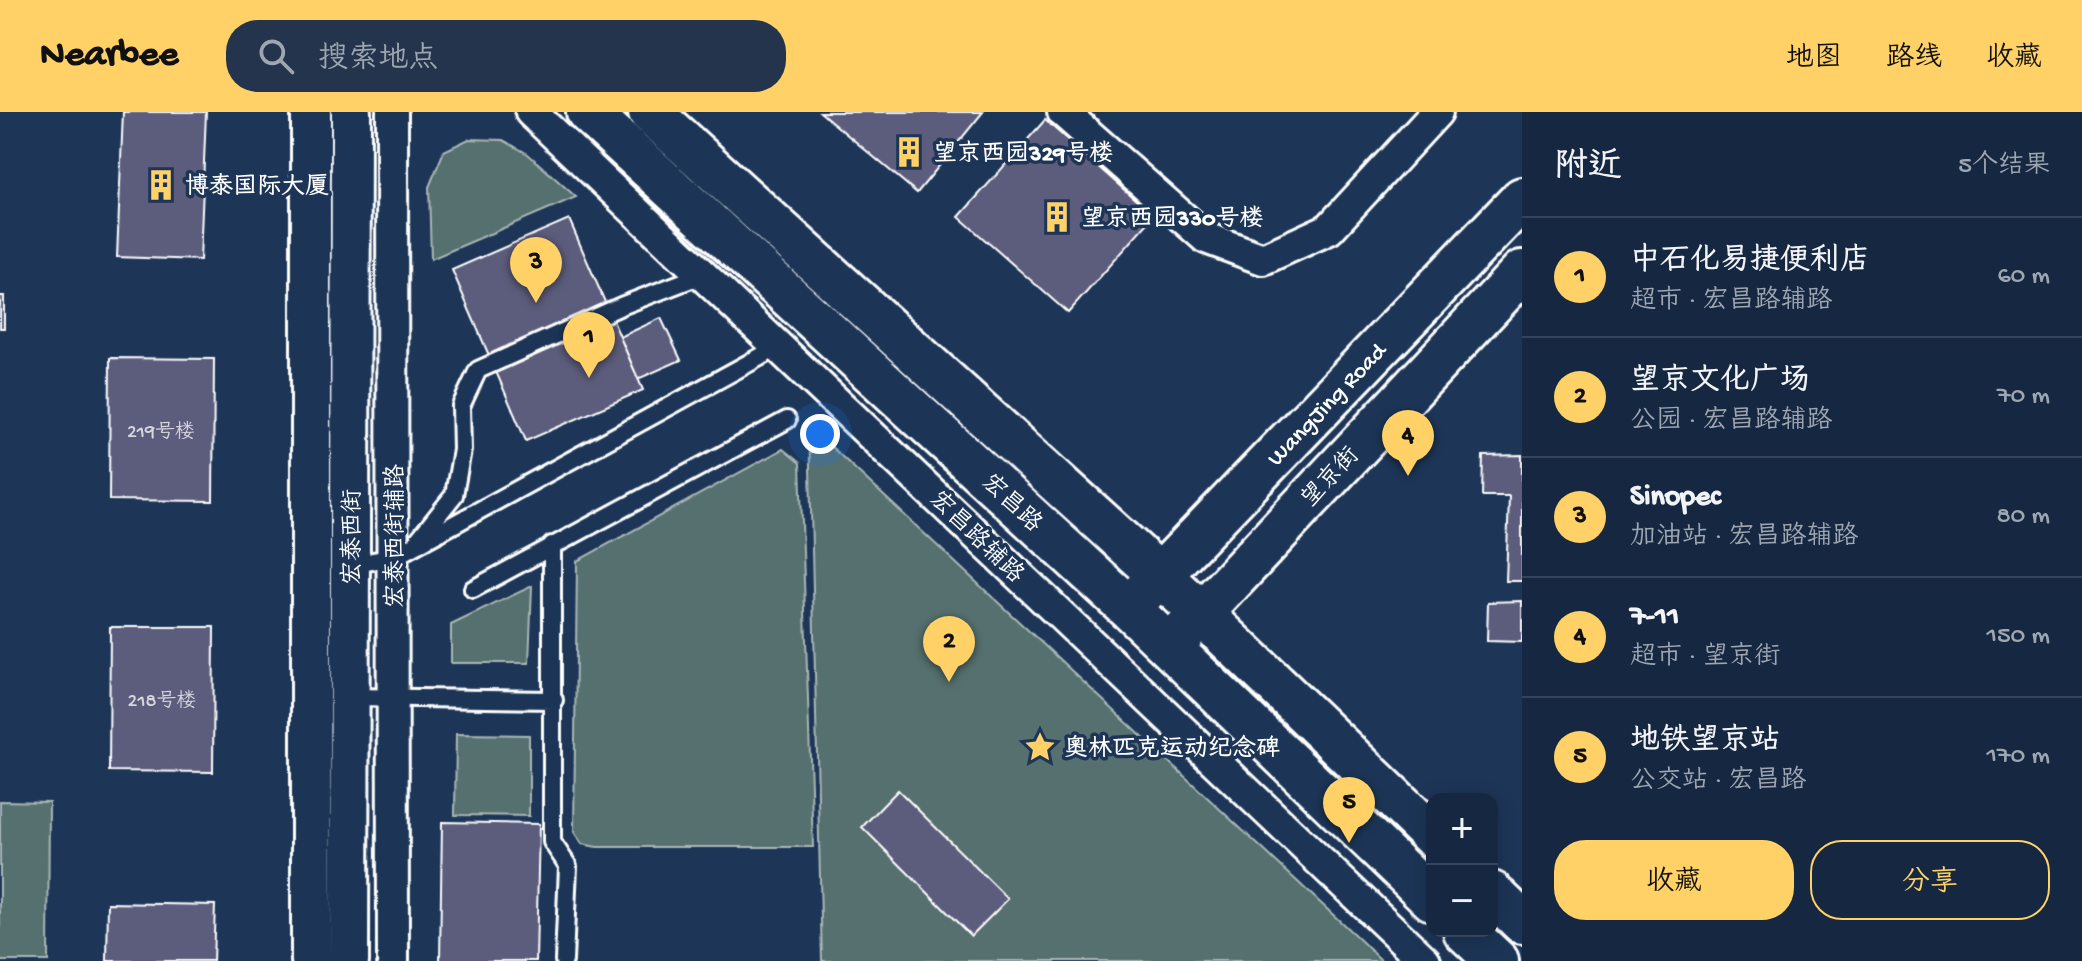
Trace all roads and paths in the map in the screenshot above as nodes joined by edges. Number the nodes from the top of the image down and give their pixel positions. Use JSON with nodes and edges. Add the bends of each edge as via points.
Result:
{"nodes":[{"id":1,"x":311,"y":112,"type":"edge"},
{"id":2,"x":351,"y":112,"type":"edge"},
{"id":3,"x":392,"y":112,"type":"edge"},
{"id":4,"x":531,"y":112,"type":"edge"},
{"id":5,"x":588,"y":112,"type":"edge"},
{"id":6,"x":650,"y":112,"type":"edge"},
{"id":7,"x":1063,"y":112,"type":"edge"},
{"id":8,"x":1437,"y":112,"type":"edge"},
{"id":9,"x":1522,"y":199,"type":"edge"},
{"id":10,"x":1522,"y":272,"type":"edge"},
{"id":11,"x":704,"y":274,"type":"junction"},
{"id":12,"x":780,"y":346,"type":"junction"},
{"id":13,"x":787,"y":420,"type":"dead end"},
{"id":14,"x":552,"y":545,"type":"junction"},
{"id":15,"x":403,"y":552,"type":"junction"},
{"id":16,"x":351,"y":565,"type":"junction"},
{"id":17,"x":1158,"y":575,"type":"junction"},
{"id":18,"x":473,"y":589,"type":"dead end"},
{"id":19,"x":1130,"y":609,"type":"junction"},
{"id":20,"x":1200,"y":612,"type":"junction"},
{"id":21,"x":1171,"y":648,"type":"junction"},
{"id":22,"x":351,"y":697,"type":"junction"},
{"id":23,"x":394,"y":697,"type":"junction"},
{"id":24,"x":554,"y":700,"type":"junction"},
{"id":25,"x":1426,"y":829,"type":"edge"},
{"id":26,"x":1426,"y":893,"type":"edge"},
{"id":27,"x":1498,"y":899,"type":"edge"},
{"id":28,"x":1522,"y":922,"type":"edge"},
{"id":29,"x":1471,"y":937,"type":"edge"},
{"id":30,"x":311,"y":961,"type":"edge"},
{"id":31,"x":349,"y":961,"type":"edge"},
{"id":32,"x":393,"y":961,"type":"edge"},
{"id":33,"x":564,"y":961,"type":"edge"},
{"id":34,"x":1425,"y":961,"type":"edge"},
{"id":35,"x":1497,"y":961,"type":"edge"}],
"edges":[{"from":1,"to":30,"type":"street","name":"宏泰西街"},
{"from":2,"to":16,"type":"street","name":"宏泰西街"},
{"from":3,"to":15,"type":"street","name":"宏泰西街辅路"},
{"from":4,"to":11,"type":"street","name":"宏昌路辅路"},
{"from":5,"to":19,"type":"main road","name":"宏昌路"},
{"from":6,"to":17,"type":"main road","name":"宏昌路"},
{"from":7,"to":8,"type":"street","via":[[1206,238],[1263,259],[1329,229]]},
{"from":9,"to":17,"type":"main road","name":"WangJing Road"},
{"from":10,"to":20,"type":"main road","name":"望京街"},
{"from":11,"to":12,"type":"street","name":"宏昌路辅路"},
{"from":11,"to":15,"type":"lane","via":[[478,370],[461,406],[462,450],[454,495]]},
{"from":12,"to":15,"type":"lane"},
{"from":12,"to":34,"type":"street","name":"宏昌路辅路"},
{"from":13,"to":14,"type":"lane"},
{"from":14,"to":18,"type":"lane"},
{"from":14,"to":24,"type":"lane"},
{"from":15,"to":16,"type":"lane"},
{"from":15,"to":23,"type":"street","name":"宏泰西街辅路"},
{"from":16,"to":22,"type":"street","name":"宏泰西街"},
{"from":17,"to":19,"type":"main road","name":"WangJing Road"},
{"from":17,"to":20,"type":"main road","name":"宏昌路"},
{"from":19,"to":21,"type":"main road","name":"宏昌路"},
{"from":20,"to":21,"type":"main road","name":"望京街"},
{"from":20,"to":25,"type":"main road","name":"宏昌路"},
{"from":21,"to":26,"type":"main road","name":"宏昌路"},
{"from":22,"to":23,"type":"lane"},
{"from":22,"to":31,"type":"street","name":"宏泰西街"},
{"from":23,"to":24,"type":"lane"},
{"from":23,"to":32,"type":"street","name":"宏泰西街辅路"},
{"from":24,"to":33,"type":"lane","via":[[552,842],[568,866]]},
{"from":27,"to":28,"type":"main road"},
{"from":29,"to":35,"type":"main road"}]}
